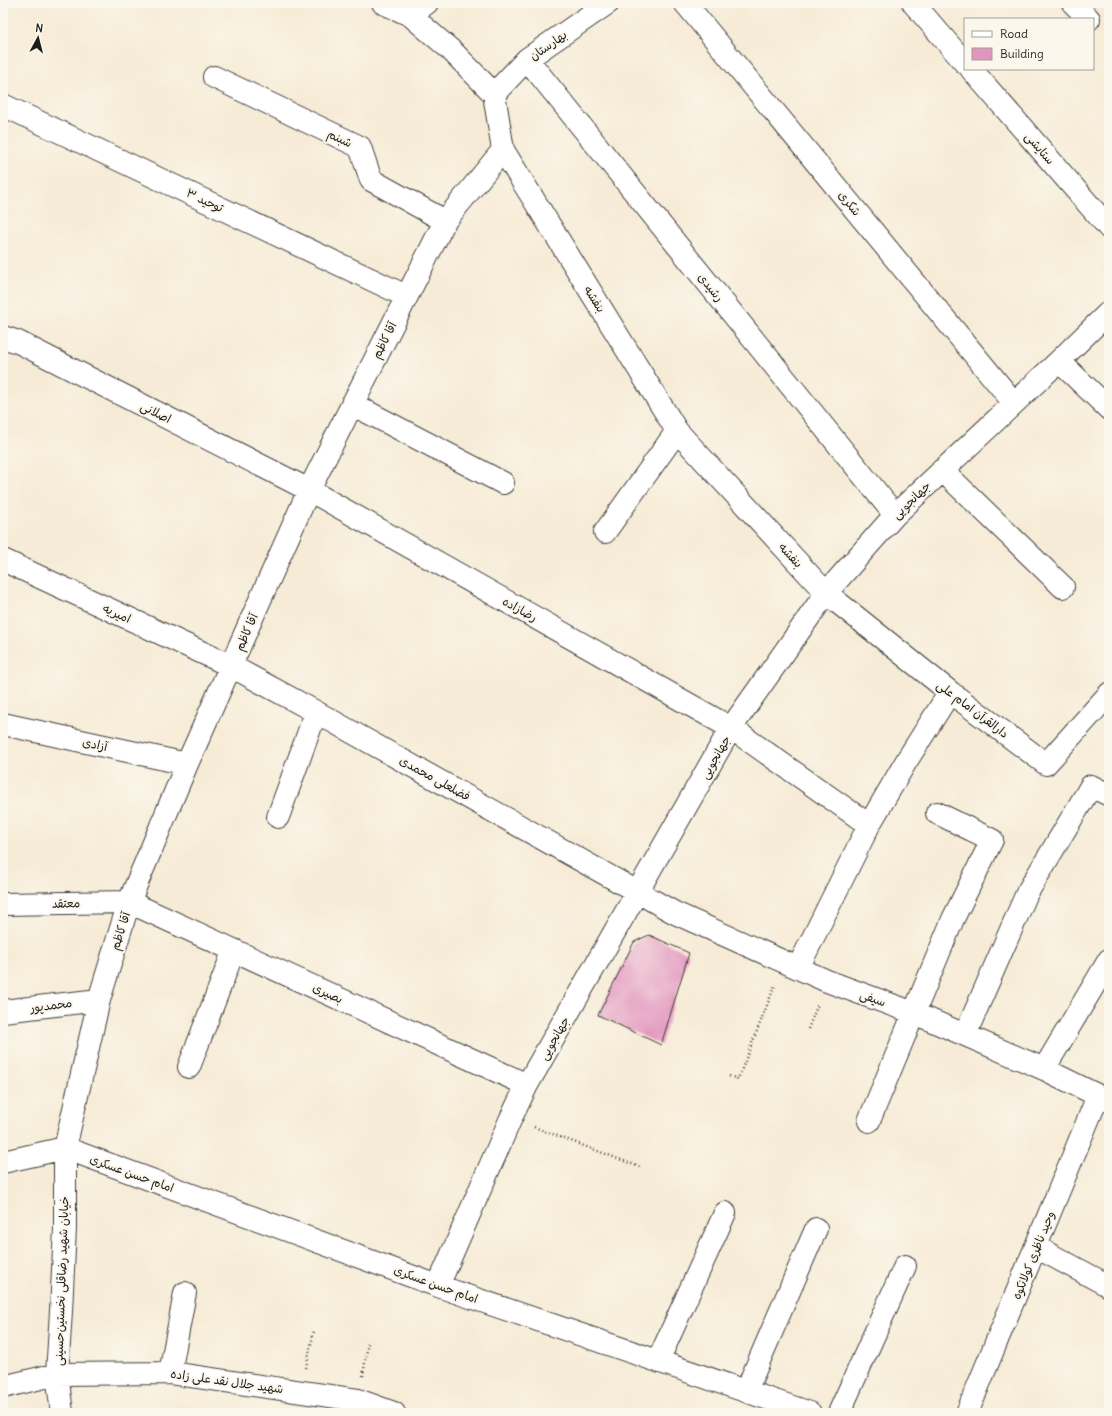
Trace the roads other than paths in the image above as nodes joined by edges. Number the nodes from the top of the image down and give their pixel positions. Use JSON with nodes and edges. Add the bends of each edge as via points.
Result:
{"nodes":[{"id":1,"x":383,"y":3,"type":"edge"},
{"id":2,"x":608,"y":3,"type":"edge"},
{"id":3,"x":685,"y":3,"type":"edge"},
{"id":4,"x":913,"y":3,"type":"edge"},
{"id":5,"x":1074,"y":3,"type":"edge"},
{"id":6,"x":419,"y":9,"type":"edge"},
{"id":7,"x":1088,"y":18,"type":"edge"},
{"id":8,"x":527,"y":59,"type":"junction"},
{"id":9,"x":964,"y":62,"type":"edge"},
{"id":10,"x":971,"y":70,"type":"edge"},
{"id":11,"x":214,"y":77,"type":"dead end"},
{"id":12,"x":494,"y":94,"type":"junction"},
{"id":13,"x":3,"y":105,"type":"edge"},
{"id":14,"x":503,"y":150,"type":"junction"},
{"id":15,"x":445,"y":221,"type":"junction"},
{"id":16,"x":1109,"y":228,"type":"edge"},
{"id":17,"x":406,"y":296,"type":"junction"},
{"id":18,"x":1109,"y":312,"type":"edge"},
{"id":19,"x":3,"y":337,"type":"edge"},
{"id":20,"x":1059,"y":361,"type":"junction"},
{"id":21,"x":1014,"y":403,"type":"junction"},
{"id":22,"x":352,"y":404,"type":"junction"},
{"id":23,"x":1109,"y":409,"type":"edge"},
{"id":24,"x":677,"y":431,"type":"junction"},
{"id":25,"x":942,"y":470,"type":"junction"},
{"id":26,"x":503,"y":483,"type":"dead end"},
{"id":27,"x":309,"y":490,"type":"junction"},
{"id":28,"x":895,"y":515,"type":"junction"},
{"id":29,"x":605,"y":532,"type":"dead end"},
{"id":30,"x":3,"y":560,"type":"edge"},
{"id":31,"x":1063,"y":587,"type":"dead end"},
{"id":32,"x":826,"y":593,"type":"junction"},
{"id":33,"x":231,"y":666,"type":"junction"},
{"id":34,"x":950,"y":692,"type":"junction"},
{"id":35,"x":1109,"y":694,"type":"edge"},
{"id":36,"x":316,"y":712,"type":"junction"},
{"id":37,"x":3,"y":724,"type":"edge"},
{"id":38,"x":731,"y":728,"type":"junction"},
{"id":39,"x":186,"y":764,"type":"junction"},
{"id":40,"x":1109,"y":795,"type":"edge"},
{"id":41,"x":937,"y":813,"type":"dead end"},
{"id":42,"x":278,"y":818,"type":"dead end"},
{"id":43,"x":869,"y":825,"type":"junction"},
{"id":44,"x":638,"y":892,"type":"junction"},
{"id":45,"x":129,"y":902,"type":"junction"},
{"id":46,"x":3,"y":904,"type":"edge"},
{"id":47,"x":234,"y":950,"type":"junction"},
{"id":48,"x":1109,"y":960,"type":"edge"},
{"id":49,"x":791,"y":965,"type":"junction"},
{"id":50,"x":99,"y":1000,"type":"junction"},
{"id":51,"x":3,"y":1011,"type":"edge"},
{"id":52,"x":914,"y":1013,"type":"junction"},
{"id":53,"x":965,"y":1034,"type":"junction"},
{"id":54,"x":189,"y":1067,"type":"dead end"},
{"id":55,"x":1044,"y":1070,"type":"junction"},
{"id":56,"x":527,"y":1085,"type":"junction"},
{"id":57,"x":1103,"y":1098,"type":"edge"},
{"id":58,"x":869,"y":1122,"type":"dead end"},
{"id":59,"x":65,"y":1148,"type":"junction"},
{"id":60,"x":3,"y":1162,"type":"edge"},
{"id":61,"x":725,"y":1213,"type":"dead end"},
{"id":62,"x":816,"y":1229,"type":"dead end"},
{"id":63,"x":1036,"y":1247,"type":"junction"},
{"id":64,"x":905,"y":1266,"type":"dead end"},
{"id":65,"x":438,"y":1286,"type":"junction"},
{"id":66,"x":1109,"y":1286,"type":"edge"},
{"id":67,"x":185,"y":1293,"type":"dead end"},
{"id":68,"x":658,"y":1361,"type":"junction"},
{"id":69,"x":170,"y":1372,"type":"junction"},
{"id":70,"x":57,"y":1374,"type":"junction"},
{"id":71,"x":3,"y":1387,"type":"edge"},
{"id":72,"x":746,"y":1392,"type":"junction"},
{"id":73,"x":62,"y":1413,"type":"edge"},
{"id":74,"x":394,"y":1413,"type":"edge"},
{"id":75,"x":810,"y":1413,"type":"edge"},
{"id":76,"x":839,"y":1413,"type":"edge"},
{"id":77,"x":967,"y":1413,"type":"edge"}],
"edges":[{"from":1,"to":6,"type":"street"},
{"from":2,"to":8,"type":"street","name":"بهارستان"},
{"from":3,"to":21,"type":"street","name":"شکری"},
{"from":4,"to":9,"type":"street"},
{"from":5,"to":7,"type":"street"},
{"from":6,"to":12,"type":"street","via":[[452,51]]},
{"from":8,"to":12,"type":"street","name":"بهارستان"},
{"from":8,"to":28,"type":"street","name":"رشیدی"},
{"from":10,"to":16,"type":"street","name":"ستایشی"},
{"from":11,"to":15,"type":"street","name":"شبنم","via":[[360,148],[372,180]]},
{"from":12,"to":14,"type":"street","name":"بنفشه"},
{"from":13,"to":17,"type":"street","name":"توحید ۳"},
{"from":14,"to":15,"type":"street","name":"آقا کاظم"},
{"from":14,"to":24,"type":"street","name":"بنفشه"},
{"from":15,"to":17,"type":"street","name":"آقا کاظم"},
{"from":17,"to":22,"type":"street","name":"آقا کاظم"},
{"from":18,"to":20,"type":"street","name":"جهانجویی"},
{"from":19,"to":27,"type":"street","name":"اصلانی","via":[[18,342]]},
{"from":20,"to":21,"type":"street","name":"جهانجویی"},
{"from":20,"to":23,"type":"street"},
{"from":21,"to":25,"type":"street","name":"جهانجویی"},
{"from":22,"to":26,"type":"street"},
{"from":22,"to":27,"type":"street","name":"آقا کاظم"},
{"from":24,"to":29,"type":"street"},
{"from":24,"to":32,"type":"street","name":"بنفشه"},
{"from":25,"to":28,"type":"street","name":"جهانجویی"},
{"from":25,"to":31,"type":"street"},
{"from":27,"to":33,"type":"street","name":"آقا کاظم"},
{"from":27,"to":38,"type":"street","name":"رضازاده"},
{"from":28,"to":32,"type":"street","name":"جهانجویی"},
{"from":30,"to":33,"type":"street","name":"امیریه"},
{"from":32,"to":34,"type":"street","name":"دارالقرآن امام علی"},
{"from":32,"to":38,"type":"street","name":"جهانجویی"},
{"from":33,"to":36,"type":"street","name":"فضلعلی محمدی"},
{"from":33,"to":39,"type":"street","name":"آقا کاظم"},
{"from":34,"to":35,"type":"street","name":"دارالقرآن امام علی","via":[[1046,764]]},
{"from":34,"to":43,"type":"street"},
{"from":36,"to":42,"type":"street"},
{"from":36,"to":44,"type":"street","name":"فضلعلی محمدی"},
{"from":37,"to":39,"type":"street","name":"آزادی"},
{"from":38,"to":43,"type":"street","name":"رضازاده"},
{"from":38,"to":44,"type":"street","name":"جهانجویی"},
{"from":39,"to":45,"type":"street","name":"آقا کاظم"},
{"from":40,"to":53,"type":"street","via":[[1091,786],[1027,893]]},
{"from":41,"to":52,"type":"street","via":[[992,840],[953,919]]},
{"from":43,"to":49,"type":"street"},
{"from":44,"to":49,"type":"street","name":"سیفی","via":[[675,913]]},
{"from":44,"to":56,"type":"street","name":"جهانجویی"},
{"from":45,"to":46,"type":"street","name":"معتقد"},
{"from":45,"to":47,"type":"street","name":"بصیری"},
{"from":45,"to":50,"type":"street","name":"آقا کاظم"},
{"from":47,"to":54,"type":"street"},
{"from":47,"to":56,"type":"street","name":"بصیری"},
{"from":48,"to":55,"type":"street"},
{"from":49,"to":52,"type":"street","name":"سیفی","via":[[827,982]]},
{"from":50,"to":51,"type":"street","name":"محمدپور"},
{"from":50,"to":59,"type":"street","name":"آقا کاظم"},
{"from":52,"to":53,"type":"street","name":"سیفی"},
{"from":52,"to":58,"type":"street"},
{"from":53,"to":55,"type":"street","name":"سیفی"},
{"from":55,"to":57,"type":"street","name":"سیفی"},
{"from":56,"to":65,"type":"street","name":"جهانجویی"},
{"from":57,"to":63,"type":"street","name":"وحید ناظری کولانکوه"},
{"from":59,"to":60,"type":"street"},
{"from":59,"to":65,"type":"street","name":"امام حسن عسکری"},
{"from":59,"to":70,"type":"street","name":"خیابان شهید رضاقلی نخستین‌حسینی","via":[[65,1228]]},
{"from":61,"to":68,"type":"street"},
{"from":62,"to":72,"type":"street"},
{"from":63,"to":66,"type":"street"},
{"from":63,"to":77,"type":"street","name":"وحید ناظری کولانکوه"},
{"from":64,"to":76,"type":"street"},
{"from":65,"to":68,"type":"street","name":"امام حسن عسکری"},
{"from":67,"to":69,"type":"street"},
{"from":68,"to":72,"type":"street","name":"امام حسن عسکری"},
{"from":69,"to":70,"type":"street","name":"شهید جلال نقد علی زاده"},
{"from":69,"to":74,"type":"street","name":"شهید جلال نقد علی زاده","via":[[358,1400]]},
{"from":70,"to":71,"type":"street","name":"شهید جلال نقد علی زاده"},
{"from":70,"to":73,"type":"street","name":"خیابان شهید رضاقلی نخستین‌حسینی"},
{"from":72,"to":75,"type":"street","name":"امام حسن عسکری"}]}
